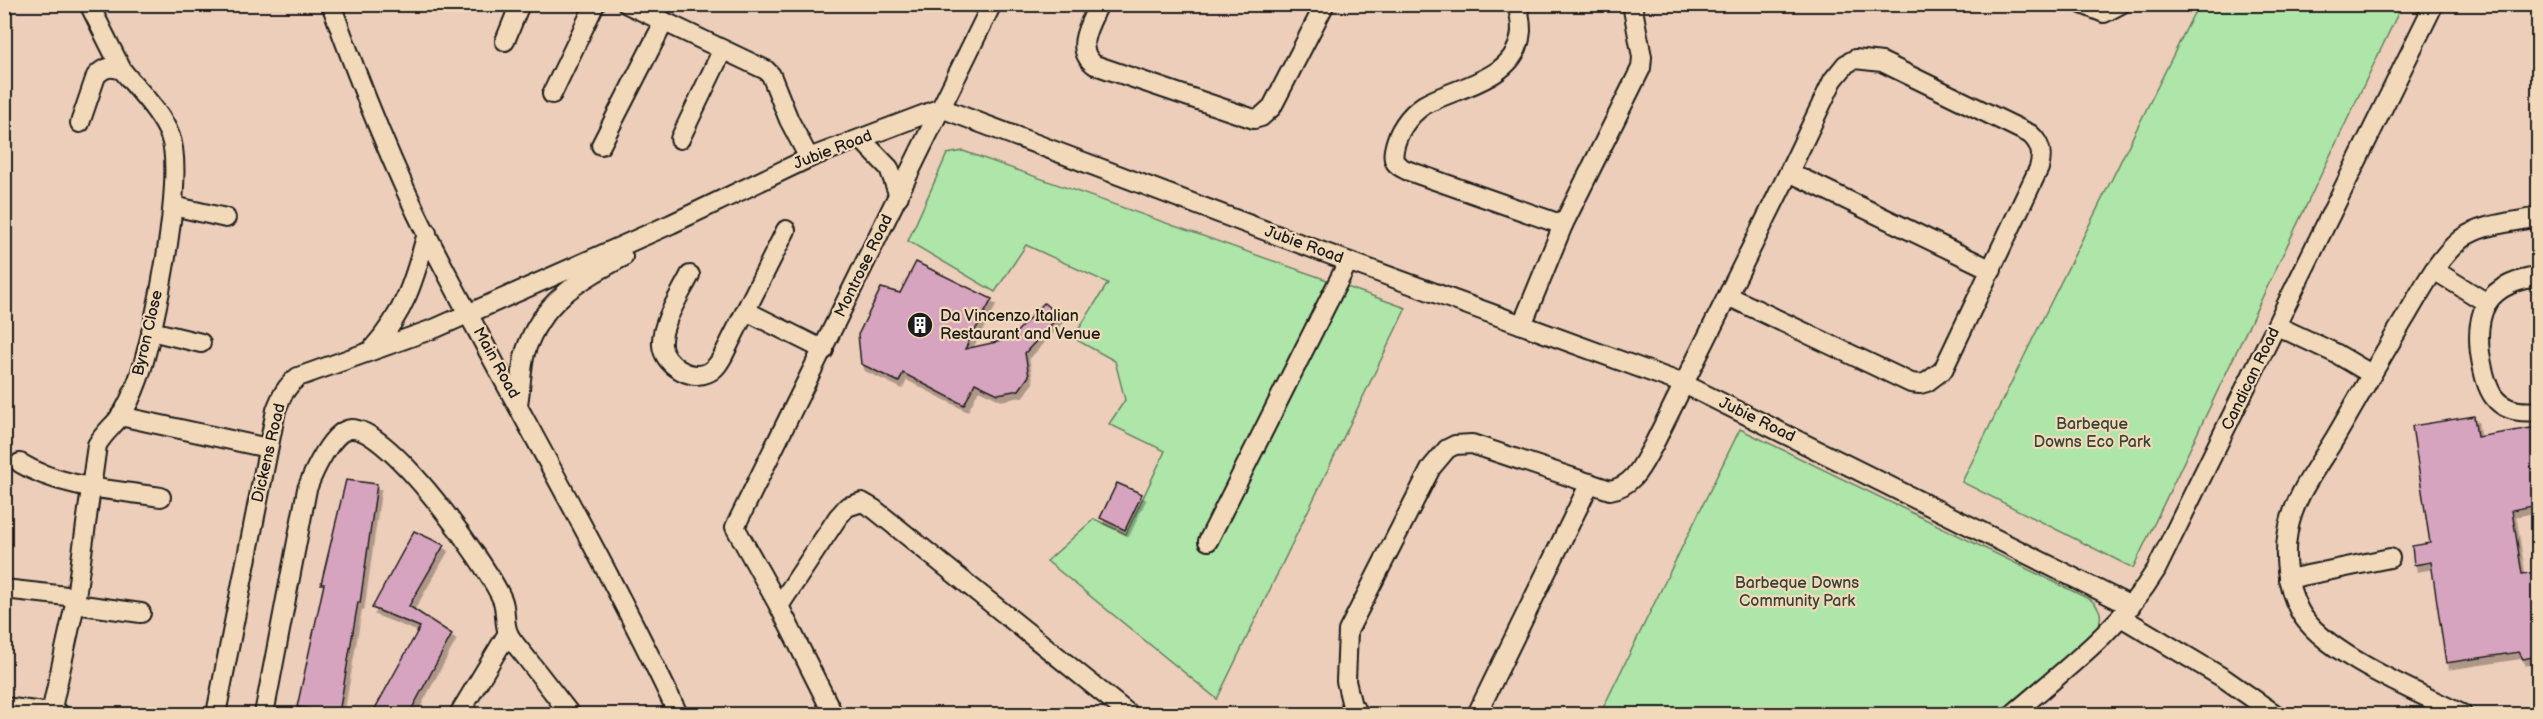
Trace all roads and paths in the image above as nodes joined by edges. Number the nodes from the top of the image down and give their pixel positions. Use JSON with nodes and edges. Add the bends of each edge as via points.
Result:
{"nodes":[{"id":1,"x":89,"y":4,"type":"edge"},
{"id":2,"x":331,"y":4,"type":"edge"},
{"id":3,"x":520,"y":4,"type":"edge"},
{"id":4,"x":595,"y":4,"type":"edge"},
{"id":5,"x":627,"y":4,"type":"edge"},
{"id":6,"x":992,"y":4,"type":"edge"},
{"id":7,"x":1099,"y":4,"type":"edge"},
{"id":8,"x":1325,"y":4,"type":"edge"},
{"id":9,"x":1516,"y":4,"type":"edge"},
{"id":10,"x":1632,"y":4,"type":"edge"},
{"id":11,"x":2082,"y":4,"type":"edge"},
{"id":12,"x":2121,"y":4,"type":"edge"},
{"id":13,"x":2434,"y":4,"type":"edge"},
{"id":14,"x":664,"y":22,"type":"junction"},
{"id":15,"x":505,"y":41,"type":"dead end"},
{"id":16,"x":722,"y":51,"type":"junction"},
{"id":17,"x":122,"y":70,"type":"junction"},
{"id":18,"x":552,"y":94,"type":"dead end"},
{"id":19,"x":941,"y":108,"type":"junction"},
{"id":20,"x":80,"y":123,"type":"dead end"},
{"id":21,"x":680,"y":139,"type":"dead end"},
{"id":22,"x":861,"y":139,"type":"junction"},
{"id":23,"x":601,"y":145,"type":"dead end"},
{"id":24,"x":809,"y":158,"type":"junction"},
{"id":25,"x":1790,"y":172,"type":"junction"},
{"id":26,"x":898,"y":196,"type":"junction"},
{"id":27,"x":173,"y":206,"type":"junction"},
{"id":28,"x":2538,"y":217,"type":"edge"},
{"id":29,"x":225,"y":218,"type":"dead end"},
{"id":30,"x":671,"y":224,"type":"junction"},
{"id":31,"x":1563,"y":225,"type":"junction"},
{"id":32,"x":786,"y":230,"type":"dead end"},
{"id":33,"x":426,"y":233,"type":"junction"},
{"id":34,"x":1348,"y":262,"type":"junction"},
{"id":35,"x":1992,"y":270,"type":"junction"},
{"id":36,"x":2434,"y":270,"type":"junction"},
{"id":37,"x":690,"y":275,"type":"dead end"},
{"id":38,"x":2538,"y":277,"type":"edge"},
{"id":39,"x":1728,"y":296,"type":"junction"},
{"id":40,"x":2487,"y":303,"type":"junction"},
{"id":41,"x":746,"y":311,"type":"junction"},
{"id":42,"x":469,"y":313,"type":"junction"},
{"id":43,"x":1522,"y":325,"type":"junction"},
{"id":44,"x":2277,"y":326,"type":"junction"},
{"id":45,"x":151,"y":331,"type":"junction"},
{"id":46,"x":201,"y":343,"type":"dead end"},
{"id":47,"x":824,"y":350,"type":"junction"},
{"id":48,"x":369,"y":353,"type":"junction"},
{"id":49,"x":2371,"y":374,"type":"junction"},
{"id":50,"x":1684,"y":384,"type":"junction"},
{"id":51,"x":518,"y":404,"type":"junction"},
{"id":52,"x":2538,"y":411,"type":"edge"},
{"id":53,"x":120,"y":416,"type":"junction"},
{"id":54,"x":268,"y":448,"type":"junction"},
{"id":55,"x":20,"y":463,"type":"dead end"},
{"id":56,"x":1590,"y":483,"type":"junction"},
{"id":57,"x":93,"y":486,"type":"junction"},
{"id":58,"x":161,"y":497,"type":"dead end"},
{"id":59,"x":1208,"y":541,"type":"dead end"},
{"id":60,"x":2390,"y":558,"type":"dead end"},
{"id":61,"x":2288,"y":579,"type":"junction"},
{"id":62,"x":4,"y":589,"type":"edge"},
{"id":63,"x":75,"y":600,"type":"junction"},
{"id":64,"x":779,"y":606,"type":"junction"},
{"id":65,"x":2126,"y":612,"type":"junction"},
{"id":66,"x":141,"y":613,"type":"dead end"},
{"id":67,"x":508,"y":633,"type":"junction"},
{"id":68,"x":4,"y":707,"type":"edge"},
{"id":69,"x":56,"y":714,"type":"edge"},
{"id":70,"x":216,"y":714,"type":"edge"},
{"id":71,"x":264,"y":714,"type":"edge"},
{"id":72,"x":459,"y":714,"type":"edge"},
{"id":73,"x":570,"y":714,"type":"edge"},
{"id":74,"x":678,"y":714,"type":"edge"},
{"id":75,"x":833,"y":714,"type":"edge"},
{"id":76,"x":1129,"y":714,"type":"edge"},
{"id":77,"x":1360,"y":714,"type":"edge"},
{"id":78,"x":1477,"y":714,"type":"edge"},
{"id":79,"x":2013,"y":714,"type":"edge"},
{"id":80,"x":2275,"y":714,"type":"edge"},
{"id":81,"x":2462,"y":714,"type":"edge"}],
"edges":[{"from":1,"to":17,"type":"street","name":"Byron Close"},
{"from":2,"to":33,"type":"street","name":"Main Road","via":[[364,93]]},
{"from":3,"to":15,"type":"street"},
{"from":4,"to":18,"type":"street"},
{"from":5,"to":14,"type":"street"},
{"from":6,"to":19,"type":"street","name":"Montrose Road"},
{"from":7,"to":8,"type":"street","via":[[1083,41],[1083,50],[1095,65],[1254,119],[1272,107]]},
{"from":9,"to":31,"type":"street","via":[[1521,37],[1515,53],[1486,79],[1413,114],[1396,140],[1392,158],[1406,170]]},
{"from":10,"to":31,"type":"street","via":[[1641,68]]},
{"from":11,"to":12,"type":"street","via":[[2104,13]]},
{"from":13,"to":44,"type":"street","name":"Candican Road"},
{"from":14,"to":16,"type":"street"},
{"from":14,"to":23,"type":"street"},
{"from":16,"to":21,"type":"street"},
{"from":16,"to":24,"type":"street","via":[[759,65],[771,75]]},
{"from":17,"to":20,"type":"street","via":[[109,67],[96,76]]},
{"from":17,"to":27,"type":"street","name":"Byron Close","via":[[170,136]]},
{"from":19,"to":22,"type":"street","name":"Jubie Road"},
{"from":19,"to":26,"type":"street","name":"Montrose Road"},
{"from":19,"to":34,"type":"street","name":"Jubie Road"},
{"from":22,"to":24,"type":"street","name":"Jubie Road"},
{"from":22,"to":26,"type":"street","via":[[889,168]]},
{"from":24,"to":30,"type":"street","name":"Jubie Road"},
{"from":25,"to":35,"type":"street"},
{"from":25,"to":35,"type":"street","via":[[1839,70],[1855,59],[1882,62],[2030,134],[2040,146],[2039,168]]},
{"from":25,"to":39,"type":"street"},
{"from":26,"to":47,"type":"street","name":"Montrose Road"},
{"from":27,"to":29,"type":"street"},
{"from":27,"to":45,"type":"street","name":"Byron Close"},
{"from":28,"to":36,"type":"street","via":[[2474,231],[2459,240]]},
{"from":30,"to":42,"type":"street","name":"Jubie Road"},
{"from":30,"to":51,"type":"street","via":[[571,286],[545,313],[525,354]]},
{"from":31,"to":43,"type":"street"},
{"from":32,"to":41,"type":"street"},
{"from":33,"to":42,"type":"street","name":"Main Road"},
{"from":33,"to":48,"type":"street","via":[[405,303],[388,332]]},
{"from":34,"to":43,"type":"street","name":"Jubie Road"},
{"from":34,"to":59,"type":"street"},
{"from":35,"to":39,"type":"street","via":[[1943,370],[1920,384]]},
{"from":36,"to":40,"type":"street"},
{"from":36,"to":49,"type":"street"},
{"from":37,"to":41,"type":"street","via":[[662,332],[665,357],[683,372],[698,375],[717,366]]},
{"from":38,"to":40,"type":"street","via":[[2511,284]]},
{"from":39,"to":50,"type":"street"},
{"from":40,"to":52,"type":"street","via":[[2480,320],[2479,340],[2487,389],[2508,408]]},
{"from":41,"to":47,"type":"street"},
{"from":42,"to":48,"type":"street","name":"Dickens Road"},
{"from":42,"to":51,"type":"street","name":"Main Road"},
{"from":43,"to":50,"type":"street","name":"Jubie Road"},
{"from":44,"to":49,"type":"street"},
{"from":44,"to":65,"type":"street","name":"Candican Road","via":[[2156,570]]},
{"from":45,"to":46,"type":"street"},
{"from":45,"to":53,"type":"street","name":"Byron Close","via":[[138,380]]},
{"from":47,"to":64,"type":"street","name":"Montrose Road","via":[[735,527]]},
{"from":48,"to":54,"type":"street","name":"Dickens Road","via":[[292,382],[279,401]]},
{"from":49,"to":61,"type":"street","via":[[2295,504],[2285,551]]},
{"from":50,"to":56,"type":"street","via":[[1653,446],[1629,483],[1610,489]]},
{"from":50,"to":65,"type":"street","name":"Jubie Road"},
{"from":51,"to":74,"type":"street","name":"Main Road","via":[[621,597]]},
{"from":53,"to":54,"type":"street"},
{"from":53,"to":57,"type":"street","name":"Byron Close","via":[[97,445]]},
{"from":54,"to":70,"type":"street","name":"Dickens Road"},
{"from":55,"to":57,"type":"street","via":[[45,476]]},
{"from":56,"to":77,"type":"street","via":[[1481,445],[1455,446],[1438,457],[1422,481],[1348,631],[1346,681],[1352,706]]},
{"from":56,"to":78,"type":"street"},
{"from":57,"to":58,"type":"street"},
{"from":57,"to":63,"type":"street","name":"Byron Close"},
{"from":60,"to":61,"type":"street"},
{"from":61,"to":81,"type":"street","via":[[2300,611],[2313,630],[2328,642]]},
{"from":62,"to":63,"type":"street"},
{"from":63,"to":66,"type":"street"},
{"from":63,"to":69,"type":"street","name":"Byron Close"},
{"from":64,"to":75,"type":"street"},
{"from":64,"to":76,"type":"street","via":[[838,517],[848,507],[862,502]]},
{"from":65,"to":79,"type":"street","name":"Candican Road"},
{"from":65,"to":80,"type":"street","name":"Jubie Road"},
{"from":67,"to":71,"type":"street","via":[[503,600],[468,542],[397,456],[380,441],[357,430],[343,431],[331,442],[307,489]]},
{"from":67,"to":72,"type":"street"},
{"from":67,"to":73,"type":"street"},
{"from":68,"to":69,"type":"street"}]}
